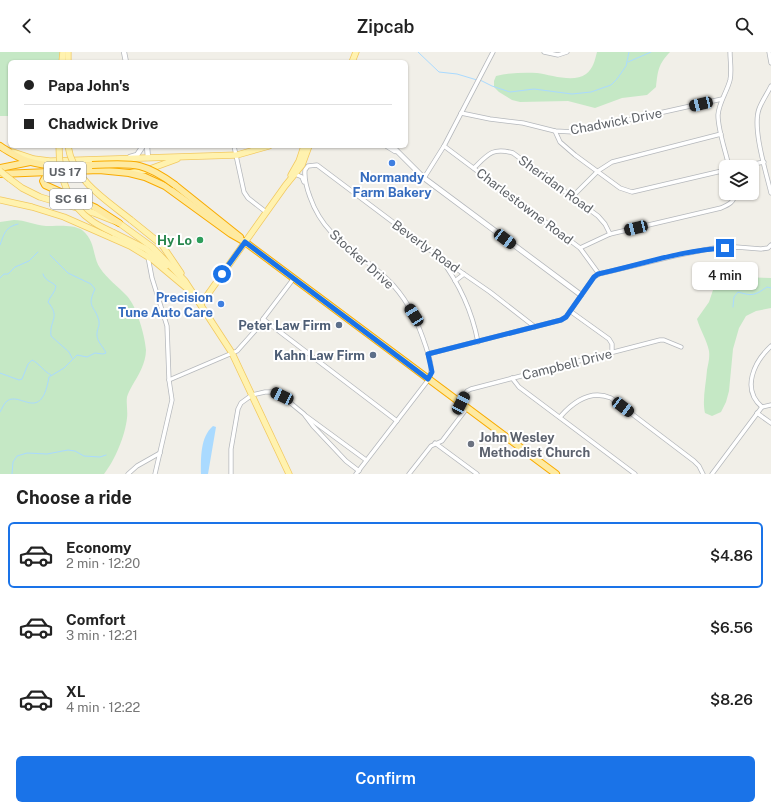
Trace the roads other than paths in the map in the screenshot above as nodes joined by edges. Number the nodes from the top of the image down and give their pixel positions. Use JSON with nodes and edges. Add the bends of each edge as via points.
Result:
{"nodes":[{"id":1,"x":493,"y":52,"type":"edge"},
{"id":2,"x":544,"y":52,"type":"edge"},
{"id":3,"x":567,"y":52,"type":"edge"},
{"id":4,"x":730,"y":52,"type":"edge"},
{"id":5,"x":769,"y":52,"type":"edge"},
{"id":6,"x":771,"y":63,"type":"edge"},
{"id":7,"x":771,"y":86,"type":"edge"},
{"id":8,"x":722,"y":99,"type":"junction"},
{"id":9,"x":461,"y":113,"type":"junction"},
{"id":10,"x":555,"y":131,"type":"junction"},
{"id":11,"x":721,"y":134,"type":"junction"},
{"id":12,"x":444,"y":146,"type":"junction"},
{"id":13,"x":2,"y":148,"type":"edge"},
{"id":14,"x":59,"y":148,"type":"edge"},
{"id":15,"x":69,"y":148,"type":"edge"},
{"id":16,"x":142,"y":148,"type":"edge"},
{"id":17,"x":147,"y":148,"type":"edge"},
{"id":18,"x":235,"y":148,"type":"edge"},
{"id":19,"x":261,"y":148,"type":"edge"},
{"id":20,"x":303,"y":148,"type":"edge"},
{"id":21,"x":308,"y":148,"type":"edge"},
{"id":22,"x":390,"y":148,"type":"edge"},
{"id":23,"x":394,"y":148,"type":"edge"},
{"id":24,"x":399,"y":154,"type":"junction"},
{"id":25,"x":237,"y":155,"type":"junction"},
{"id":26,"x":183,"y":157,"type":"junction"},
{"id":27,"x":148,"y":158,"type":"junction"},
{"id":28,"x":126,"y":159,"type":"junction"},
{"id":29,"x":727,"y":160,"type":"edge"},
{"id":30,"x":35,"y":162,"type":"junction"},
{"id":31,"x":764,"y":162,"type":"junction"},
{"id":32,"x":759,"y":163,"type":"edge"},
{"id":33,"x":317,"y":165,"type":"joint"},
{"id":34,"x":474,"y":168,"type":"junction"},
{"id":35,"x":0,"y":171,"type":"edge"},
{"id":36,"x":143,"y":171,"type":"junction"},
{"id":37,"x":598,"y":171,"type":"junction"},
{"id":38,"x":48,"y":172,"type":"junction"},
{"id":39,"x":719,"y":172,"type":"edge"},
{"id":40,"x":129,"y":173,"type":"junction"},
{"id":41,"x":295,"y":174,"type":"junction"},
{"id":42,"x":424,"y":178,"type":"junction"},
{"id":43,"x":306,"y":184,"type":"junction"},
{"id":44,"x":285,"y":186,"type":"junction"},
{"id":45,"x":771,"y":193,"type":"edge"},
{"id":46,"x":573,"y":196,"type":"junction"},
{"id":47,"x":0,"y":200,"type":"edge"},
{"id":48,"x":733,"y":200,"type":"edge"},
{"id":49,"x":266,"y":212,"type":"junction"},
{"id":50,"x":119,"y":223,"type":"junction"},
{"id":51,"x":610,"y":234,"type":"junction"},
{"id":52,"x":245,"y":242,"type":"junction"},
{"id":53,"x":771,"y":245,"type":"edge"},
{"id":54,"x":580,"y":248,"type":"junction"},
{"id":55,"x":438,"y":256,"type":"junction"},
{"id":56,"x":151,"y":259,"type":"junction"},
{"id":57,"x":464,"y":274,"type":"junction"},
{"id":58,"x":598,"y":274,"type":"junction"},
{"id":59,"x":294,"y":278,"type":"junction"},
{"id":60,"x":178,"y":280,"type":"junction"},
{"id":61,"x":185,"y":280,"type":"junction"},
{"id":62,"x":455,"y":281,"type":"junction"},
{"id":63,"x":581,"y":295,"type":"junction"},
{"id":64,"x":196,"y":297,"type":"junction"},
{"id":65,"x":201,"y":304,"type":"junction"},
{"id":66,"x":570,"y":311,"type":"junction"},
{"id":67,"x":263,"y":319,"type":"junction"},
{"id":68,"x":535,"y":327,"type":"junction"},
{"id":69,"x":478,"y":342,"type":"junction"},
{"id":70,"x":771,"y":346,"type":"edge"},
{"id":71,"x":681,"y":347,"type":"dead end"},
{"id":72,"x":232,"y":352,"type":"junction"},
{"id":73,"x":612,"y":352,"type":"junction"},
{"id":74,"x":428,"y":354,"type":"junction"},
{"id":75,"x":512,"y":378,"type":"junction"},
{"id":76,"x":428,"y":379,"type":"junction"},
{"id":77,"x":169,"y":380,"type":"junction"},
{"id":78,"x":252,"y":395,"type":"junction"},
{"id":79,"x":461,"y":403,"type":"junction"},
{"id":80,"x":771,"y":405,"type":"edge"},
{"id":81,"x":762,"y":407,"type":"junction"},
{"id":82,"x":467,"y":408,"type":"junction"},
{"id":83,"x":757,"y":413,"type":"junction"},
{"id":84,"x":304,"y":414,"type":"junction"},
{"id":85,"x":560,"y":417,"type":"junction"},
{"id":86,"x":397,"y":420,"type":"junction"},
{"id":87,"x":771,"y":423,"type":"edge"},
{"id":88,"x":435,"y":443,"type":"junction"},
{"id":89,"x":160,"y":453,"type":"junction"},
{"id":90,"x":366,"y":460,"type":"junction"},
{"id":91,"x":358,"y":472,"type":"edge"},
{"id":92,"x":412,"y":473,"type":"edge"},
{"id":93,"x":128,"y":474,"type":"edge"},
{"id":94,"x":155,"y":474,"type":"edge"},
{"id":95,"x":231,"y":474,"type":"edge"},
{"id":96,"x":289,"y":474,"type":"edge"},
{"id":97,"x":477,"y":474,"type":"edge"},
{"id":98,"x":556,"y":474,"type":"edge"},
{"id":99,"x":635,"y":474,"type":"edge"},
{"id":100,"x":703,"y":474,"type":"edge"},
{"id":101,"x":712,"y":474,"type":"edge"}],
"edges":[{"from":1,"to":9,"type":"street"},
{"from":2,"to":3,"type":"street","via":[[558,55]]},
{"from":4,"to":8,"type":"street","via":[[730,78]]},
{"from":5,"to":6,"type":"street"},
{"from":7,"to":31,"type":"street","via":[[759,108],[757,118]]},
{"from":8,"to":10,"type":"street","name":"Chadwick Drive","via":[[574,132]]},
{"from":8,"to":11,"type":"street","via":[[718,114]]},
{"from":9,"to":10,"type":"street","name":"Chadwick Drive"},
{"from":9,"to":12,"type":"street"},
{"from":10,"to":37,"type":"street","via":[[560,142]]},
{"from":11,"to":29,"type":"street"},
{"from":11,"to":37,"type":"street","via":[[616,160]]},
{"from":12,"to":34,"type":"street","name":"Charlestowne Road"},
{"from":12,"to":42,"type":"street"},
{"from":13,"to":28,"type":"main road","via":[[34,159],[50,161]]},
{"from":13,"to":30,"type":"highway","number":"US 17"},
{"from":14,"to":60,"type":"main road","number":"SC 61","bridge":true,"via":[[61,176],[82,214],[146,249]]},
{"from":15,"to":61,"type":"main road","number":"SC 61","bridge":true,"via":[[73,163],[86,183],[162,245]]},
{"from":16,"to":28,"type":"street","via":[[137,155]]},
{"from":17,"to":27,"type":"street"},
{"from":18,"to":25,"type":"street"},
{"from":19,"to":25,"type":"main road"},
{"from":20,"to":44,"type":"main road"},
{"from":21,"to":41,"type":"main road","via":[[302,165]]},
{"from":22,"to":24,"type":"street"},
{"from":23,"to":24,"type":"street"},
{"from":24,"to":42,"type":"street"},
{"from":25,"to":26,"type":"main road"},
{"from":25,"to":49,"type":"street","via":[[244,192]]},
{"from":26,"to":27,"type":"main road"},
{"from":26,"to":36,"type":"main road"},
{"from":27,"to":28,"type":"main road"},
{"from":27,"to":36,"type":"main road","via":[[148,164]]},
{"from":30,"to":35,"type":"highway"},
{"from":30,"to":52,"type":"highway","number":"US 17","bridge":true,"via":[[137,164],[155,171],[175,184],[235,231]]},
{"from":31,"to":32,"type":"street"},
{"from":31,"to":45,"type":"street"},
{"from":33,"to":43,"type":"street","name":"Stocker Drive","via":[[306,168]]},
{"from":33,"to":55,"type":"street","name":"Beverly Road"},
{"from":34,"to":46,"type":"street","name":"Sheridan Road","via":[[490,152],[507,151]]},
{"from":34,"to":54,"type":"street","name":"Charlestowne Road"},
{"from":35,"to":38,"type":"highway","number":"US 17"},
{"from":35,"to":50,"type":"main road","bridge":true,"via":[[22,188],[40,197]]},
{"from":36,"to":40,"type":"main road"},
{"from":37,"to":39,"type":"street","via":[[620,188],[632,192]]},
{"from":37,"to":46,"type":"street"},
{"from":38,"to":40,"type":"highway","number":"US 17","via":[[99,170]]},
{"from":38,"to":50,"type":"highway","via":[[43,181],[45,186],[96,208]]},
{"from":40,"to":52,"type":"highway","number":"US 17","via":[[165,186]]},
{"from":41,"to":43,"type":"street","name":"Stocker Drive","via":[[302,177]]},
{"from":41,"to":44,"type":"main road"},
{"from":42,"to":63,"type":"street"},
{"from":43,"to":74,"type":"street","name":"Stocker Drive","via":[[317,214],[326,227],[393,285],[404,300],[419,324]]},
{"from":44,"to":49,"type":"main road"},
{"from":46,"to":51,"type":"street","name":"Sheridan Road","via":[[598,216]]},
{"from":47,"to":56,"type":"main road","via":[[64,217],[130,246]]},
{"from":48,"to":51,"type":"street","via":[[721,208]]},
{"from":49,"to":52,"type":"main road"},
{"from":50,"to":61,"type":"main road","via":[[152,247]]},
{"from":51,"to":54,"type":"street"},
{"from":52,"to":59,"type":"highway","number":"US 17"},
{"from":52,"to":65,"type":"main road"},
{"from":53,"to":58,"type":"street","via":[[761,249],[714,248]]},
{"from":54,"to":58,"type":"street","name":"Charlestowne Road"},
{"from":55,"to":57,"type":"street","name":"Beverly Road"},
{"from":55,"to":62,"type":"street"},
{"from":56,"to":60,"type":"main road"},
{"from":56,"to":77,"type":"street","via":[[149,265],[152,278],[167,326]]},
{"from":57,"to":62,"type":"street"},
{"from":57,"to":68,"type":"street","name":"Beverly Road"},
{"from":58,"to":63,"type":"street"},
{"from":59,"to":67,"type":"street"},
{"from":59,"to":76,"type":"highway","number":"US 17"},
{"from":60,"to":64,"type":"main road","number":"SC 61"},
{"from":61,"to":64,"type":"main road","number":"SC 61"},
{"from":62,"to":69,"type":"street","via":[[472,318]]},
{"from":63,"to":66,"type":"street"},
{"from":64,"to":65,"type":"main road","number":"SC 61"},
{"from":65,"to":72,"type":"main road","number":"SC 61"},
{"from":66,"to":68,"type":"street","via":[[561,320]]},
{"from":66,"to":73,"type":"street","via":[[609,339]]},
{"from":67,"to":72,"type":"street","via":[[240,348]]},
{"from":67,"to":86,"type":"street"},
{"from":68,"to":69,"type":"street"},
{"from":69,"to":74,"type":"street"},
{"from":70,"to":81,"type":"street","via":[[763,353],[752,376],[752,394]]},
{"from":71,"to":73,"type":"street","name":"Campbell Drive","via":[[664,340]]},
{"from":72,"to":77,"type":"street"},
{"from":72,"to":78,"type":"main road","number":"SC 61"},
{"from":73,"to":75,"type":"street","name":"Campbell Drive"},
{"from":74,"to":76,"type":"street","name":"Stocker Drive","via":[[432,372]]},
{"from":75,"to":79,"type":"street","name":"Campbell Drive","via":[[471,389],[467,391]]},
{"from":75,"to":85,"type":"street","via":[[519,387]]},
{"from":76,"to":79,"type":"highway","number":"US 17"},
{"from":76,"to":86,"type":"street"},
{"from":77,"to":89,"type":"street","via":[[172,400]]},
{"from":78,"to":84,"type":"street","via":[[272,392],[282,396]]},
{"from":78,"to":95,"type":"street","via":[[241,402],[238,409],[231,449]]},
{"from":78,"to":96,"type":"main road","number":"SC 61"},
{"from":79,"to":82,"type":"highway","number":"US 17"},
{"from":80,"to":81,"type":"street"},
{"from":81,"to":83,"type":"street"},
{"from":82,"to":88,"type":"street","via":[[442,441]]},
{"from":82,"to":98,"type":"highway","number":"US 17"},
{"from":83,"to":87,"type":"street"},
{"from":83,"to":101,"type":"street"},
{"from":84,"to":90,"type":"street"},
{"from":84,"to":91,"type":"street"},
{"from":85,"to":99,"type":"street"},
{"from":85,"to":100,"type":"street","via":[[572,404],[588,396],[601,395],[611,398],[694,461]]},
{"from":86,"to":90,"type":"street"},
{"from":88,"to":92,"type":"street"},
{"from":88,"to":97,"type":"street"},
{"from":89,"to":93,"type":"street"},
{"from":89,"to":94,"type":"street"},
{"from":90,"to":91,"type":"street"}]}
